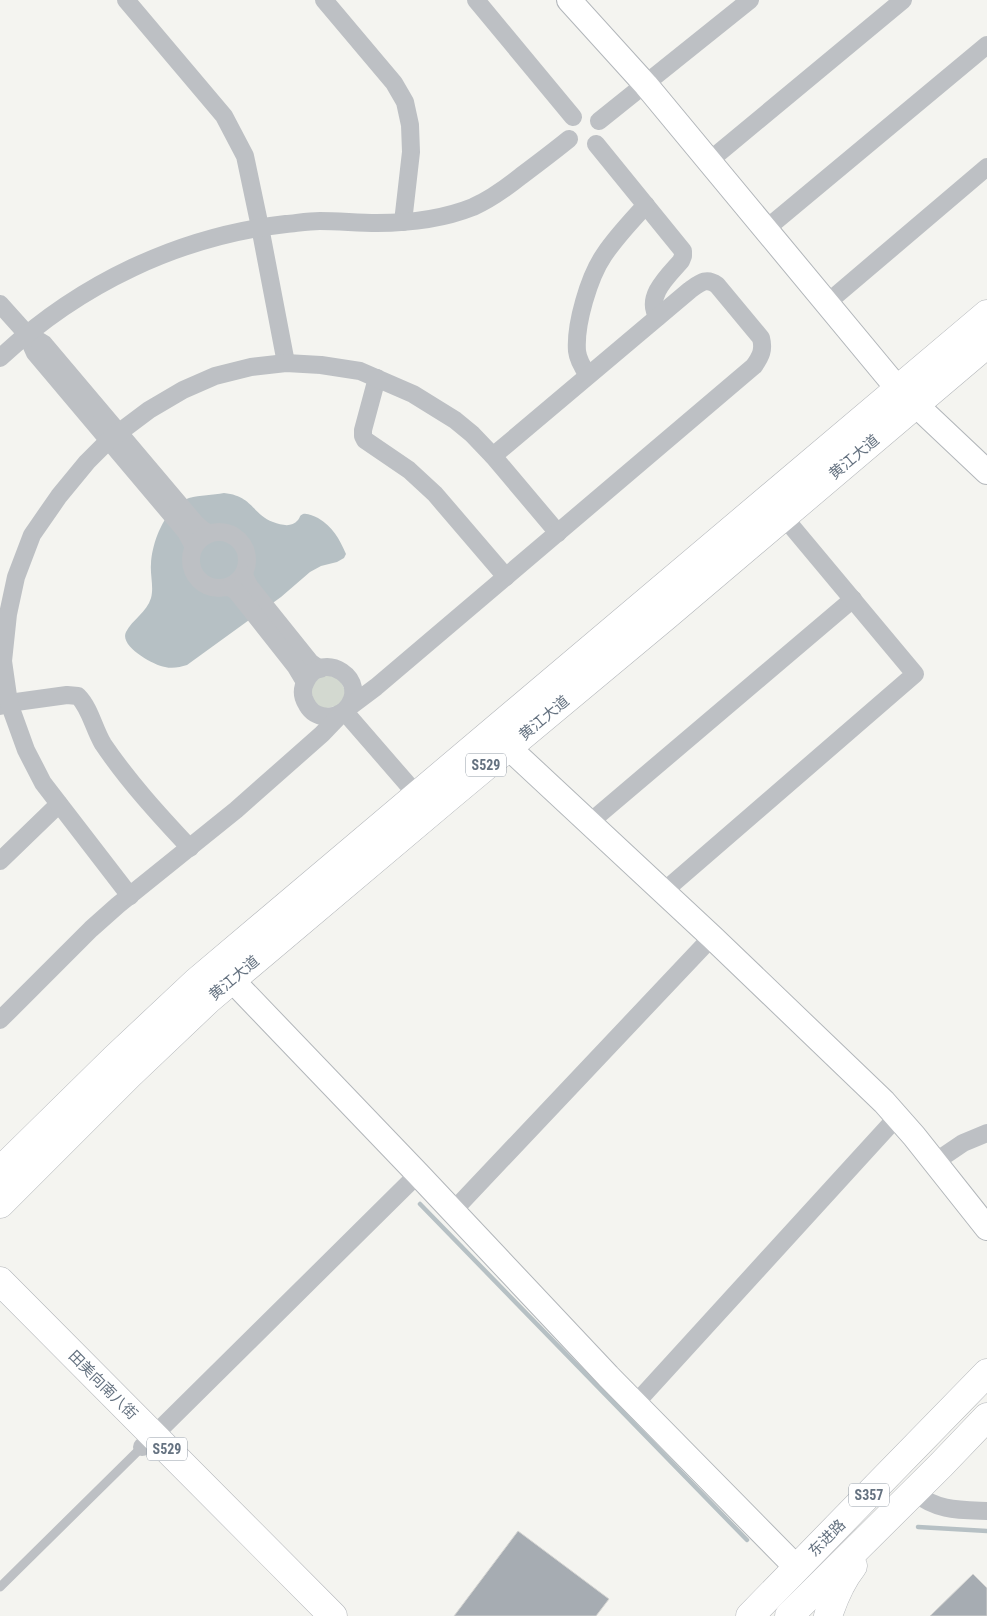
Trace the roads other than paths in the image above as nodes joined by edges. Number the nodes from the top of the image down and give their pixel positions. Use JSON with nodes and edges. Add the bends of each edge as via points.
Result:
{"nodes":[{"id":1,"x":126,"y":0,"type":"edge"},
{"id":2,"x":324,"y":0,"type":"edge"},
{"id":3,"x":476,"y":0,"type":"edge"},
{"id":4,"x":569,"y":0,"type":"edge"},
{"id":5,"x":750,"y":0,"type":"edge"},
{"id":6,"x":903,"y":0,"type":"edge"},
{"id":7,"x":987,"y":45,"type":"edge"},
{"id":8,"x":646,"y":85,"type":"junction"},
{"id":9,"x":573,"y":117,"type":"junction"},
{"id":10,"x":599,"y":121,"type":"junction"},
{"id":11,"x":569,"y":139,"type":"junction"},
{"id":12,"x":596,"y":144,"type":"junction"},
{"id":13,"x":709,"y":161,"type":"junction"},
{"id":14,"x":987,"y":167,"type":"edge"},
{"id":15,"x":646,"y":205,"type":"junction"},
{"id":16,"x":404,"y":222,"type":"junction"},
{"id":17,"x":260,"y":227,"type":"junction"},
{"id":18,"x":766,"y":229,"type":"junction"},
{"id":19,"x":827,"y":303,"type":"junction"},
{"id":20,"x":0,"y":304,"type":"edge"},
{"id":21,"x":987,"y":314,"type":"edge"},
{"id":22,"x":658,"y":317,"type":"junction"},
{"id":23,"x":26,"y":334,"type":"junction"},
{"id":24,"x":987,"y":344,"type":"edge"},
{"id":25,"x":0,"y":358,"type":"edge"},
{"id":26,"x":286,"y":362,"type":"junction"},
{"id":27,"x":588,"y":375,"type":"junction"},
{"id":28,"x":377,"y":378,"type":"junction"},
{"id":29,"x":907,"y":397,"type":"junction"},
{"id":30,"x":114,"y":436,"type":"junction"},
{"id":31,"x":493,"y":456,"type":"junction"},
{"id":32,"x":987,"y":472,"type":"edge"},
{"id":33,"x":174,"y":507,"type":"junction"},
{"id":34,"x":783,"y":516,"type":"junction"},
{"id":35,"x":558,"y":532,"type":"junction"},
{"id":36,"x":210,"y":534,"type":"junction"},
{"id":37,"x":194,"y":547,"type":"junction"},
{"id":38,"x":244,"y":575,"type":"junction"},
{"id":39,"x":506,"y":577,"type":"junction"},
{"id":40,"x":230,"y":586,"type":"junction"},
{"id":41,"x":853,"y":599,"type":"junction"},
{"id":42,"x":272,"y":625,"type":"junction"},
{"id":43,"x":320,"y":668,"type":"junction"},
{"id":44,"x":305,"y":682,"type":"junction"},
{"id":45,"x":4,"y":705,"type":"edge"},
{"id":46,"x":344,"y":711,"type":"junction"},
{"id":47,"x":508,"y":747,"type":"junction"},
{"id":48,"x":424,"y":803,"type":"junction"},
{"id":49,"x":58,"y":804,"type":"junction"},
{"id":50,"x":589,"y":823,"type":"junction"},
{"id":51,"x":190,"y":848,"type":"junction"},
{"id":52,"x":0,"y":861,"type":"edge"},
{"id":53,"x":663,"y":892,"type":"junction"},
{"id":54,"x":130,"y":896,"type":"junction"},
{"id":55,"x":712,"y":937,"type":"junction"},
{"id":56,"x":232,"y":980,"type":"junction"},
{"id":57,"x":0,"y":1020,"type":"edge"},
{"id":58,"x":897,"y":1117,"type":"junction"},
{"id":59,"x":987,"y":1133,"type":"edge"},
{"id":60,"x":935,"y":1162,"type":"junction"},
{"id":61,"x":0,"y":1171,"type":"edge"},
{"id":62,"x":418,"y":1174,"type":"junction"},
{"id":63,"x":0,"y":1204,"type":"edge"},
{"id":64,"x":453,"y":1211,"type":"junction"},
{"id":65,"x":987,"y":1228,"type":"edge"},
{"id":66,"x":0,"y":1281,"type":"edge"},
{"id":67,"x":0,"y":1302,"type":"edge"},
{"id":68,"x":987,"y":1373,"type":"edge"},
{"id":69,"x":635,"y":1404,"type":"junction"},
{"id":70,"x":987,"y":1417,"type":"edge"},
{"id":71,"x":148,"y":1441,"type":"junction"},
{"id":72,"x":905,"y":1501,"type":"junction"},
{"id":73,"x":987,"y":1510,"type":"edge"},
{"id":74,"x":797,"y":1568,"type":"junction"},
{"id":75,"x":0,"y":1587,"type":"edge"},
{"id":76,"x":310,"y":1616,"type":"edge"},
{"id":77,"x":333,"y":1616,"type":"edge"},
{"id":78,"x":750,"y":1616,"type":"edge"},
{"id":79,"x":789,"y":1616,"type":"edge"},
{"id":80,"x":828,"y":1616,"type":"edge"}],
"edges":[{"from":1,"to":17,"type":"street","via":[[224,116],[245,156]]},
{"from":2,"to":16,"type":"street","via":[[394,83],[405,102],[411,152]]},
{"from":3,"to":9,"type":"street"},
{"from":4,"to":8,"type":"street"},
{"from":5,"to":8,"type":"street"},
{"from":6,"to":13,"type":"street"},
{"from":7,"to":18,"type":"street"},
{"from":8,"to":10,"type":"street"},
{"from":8,"to":13,"type":"street"},
{"from":9,"to":10,"type":"street","via":[[587,113]]},
{"from":9,"to":11,"type":"street","via":[[567,128]]},
{"from":10,"to":12,"type":"street","via":[[601,133]]},
{"from":11,"to":12,"type":"street","via":[[581,148]]},
{"from":11,"to":16,"type":"street","via":[[493,197],[434,219]]},
{"from":12,"to":15,"type":"street"},
{"from":13,"to":18,"type":"street"},
{"from":14,"to":19,"type":"street"},
{"from":15,"to":22,"type":"street","via":[[683,251],[681,261],[659,287],[654,299]]},
{"from":15,"to":27,"type":"street","via":[[603,256],[588,289],[577,352]]},
{"from":16,"to":17,"type":"street","via":[[320,221]]},
{"from":17,"to":23,"type":"street","via":[[186,246],[135,266],[92,288]]},
{"from":17,"to":26,"type":"street"},
{"from":18,"to":19,"type":"street"},
{"from":19,"to":29,"type":"street"},
{"from":20,"to":23,"type":"street"},
{"from":21,"to":29,"type":"main road","name":"黄江大道","number":"S529"},
{"from":22,"to":27,"type":"street"},
{"from":22,"to":35,"type":"street","via":[[699,283],[711,281],[761,338],[761,356],[754,366]]},
{"from":23,"to":25,"type":"street"},
{"from":23,"to":30,"type":"street","via":[[35,353]]},
{"from":24,"to":29,"type":"main road","name":"黄江大道","number":"S529"},
{"from":26,"to":28,"type":"street","via":[[360,371]]},
{"from":26,"to":30,"type":"street","via":[[215,376],[149,410]]},
{"from":27,"to":31,"type":"street"},
{"from":28,"to":31,"type":"street","via":[[413,394],[455,420]]},
{"from":28,"to":39,"type":"street","via":[[363,430],[365,440],[422,481]]},
{"from":29,"to":32,"type":"street"},
{"from":29,"to":34,"type":"main road","name":"黄江大道","number":"S529"},
{"from":29,"to":48,"type":"main road","name":"黄江大道","number":"S529","via":[[659,592]]},
{"from":30,"to":33,"type":"street"},
{"from":30,"to":45,"type":"street","via":[[87,462],[32,535],[16,577],[8,614],[3,661]]},
{"from":31,"to":35,"type":"street"},
{"from":33,"to":36,"type":"street"},
{"from":33,"to":37,"type":"street"},
{"from":34,"to":41,"type":"street"},
{"from":34,"to":47,"type":"main road","name":"黄江大道","number":"S529"},
{"from":35,"to":39,"type":"street"},
{"from":36,"to":37,"type":"street"},
{"from":36,"to":38,"type":"street","via":[[225,532],[241,541],[248,558]]},
{"from":37,"to":40,"type":"street","via":[[191,565],[199,580],[216,588]]},
{"from":38,"to":40,"type":"street"},
{"from":38,"to":42,"type":"street"},
{"from":39,"to":46,"type":"street"},
{"from":40,"to":42,"type":"street"},
{"from":41,"to":50,"type":"street"},
{"from":41,"to":53,"type":"street","via":[[915,674]]},
{"from":42,"to":43,"type":"street"},
{"from":42,"to":44,"type":"street"},
{"from":43,"to":44,"type":"street"},
{"from":43,"to":46,"type":"street","via":[[336,668],[350,680],[353,693]]},
{"from":44,"to":46,"type":"street","via":[[304,696],[312,712],[330,717]]},
{"from":45,"to":49,"type":"street","via":[[43,783]]},
{"from":45,"to":51,"type":"street","via":[[78,696],[103,743],[139,791]]},
{"from":46,"to":48,"type":"street"},
{"from":46,"to":51,"type":"street","via":[[275,776]]},
{"from":47,"to":48,"type":"main road","name":"黄江大道","number":"S529"},
{"from":47,"to":50,"type":"street"},
{"from":48,"to":56,"type":"main road","name":"黄江大道","number":"S529"},
{"from":48,"to":61,"type":"main road","name":"黄江大道","number":"S529","via":[[196,982]]},
{"from":49,"to":52,"type":"street"},
{"from":49,"to":54,"type":"street"},
{"from":50,"to":53,"type":"street"},
{"from":51,"to":54,"type":"street"},
{"from":53,"to":55,"type":"street"},
{"from":54,"to":57,"type":"street","via":[[91,929]]},
{"from":55,"to":58,"type":"street"},
{"from":55,"to":64,"type":"street"},
{"from":56,"to":62,"type":"street"},
{"from":56,"to":63,"type":"main road","name":"黄江大道","number":"S529","via":[[129,1075]]},
{"from":58,"to":60,"type":"street"},
{"from":58,"to":69,"type":"street"},
{"from":59,"to":60,"type":"street"},
{"from":60,"to":65,"type":"street"},
{"from":62,"to":64,"type":"street"},
{"from":62,"to":71,"type":"street"},
{"from":64,"to":69,"type":"street"},
{"from":66,"to":71,"type":"main road","name":"田美向南八街","number":"S529"},
{"from":67,"to":71,"type":"main road","name":"田美向南八街","number":"S529"},
{"from":68,"to":74,"type":"main road","name":"东进路","number":"S357"},
{"from":69,"to":74,"type":"street"},
{"from":70,"to":72,"type":"main road","name":"东进路","number":"S357"},
{"from":71,"to":75,"type":"lane"},
{"from":71,"to":76,"type":"main road","name":"田美向南八街","number":"S529"},
{"from":71,"to":77,"type":"main road","name":"田美向南八街","number":"S529"},
{"from":72,"to":73,"type":"street","via":[[922,1499],[952,1509]]},
{"from":72,"to":79,"type":"main road","name":"东进路","number":"S357"},
{"from":72,"to":80,"type":"main road","via":[[847,1574]]},
{"from":74,"to":78,"type":"main road","name":"东进路","number":"S357"}]}
